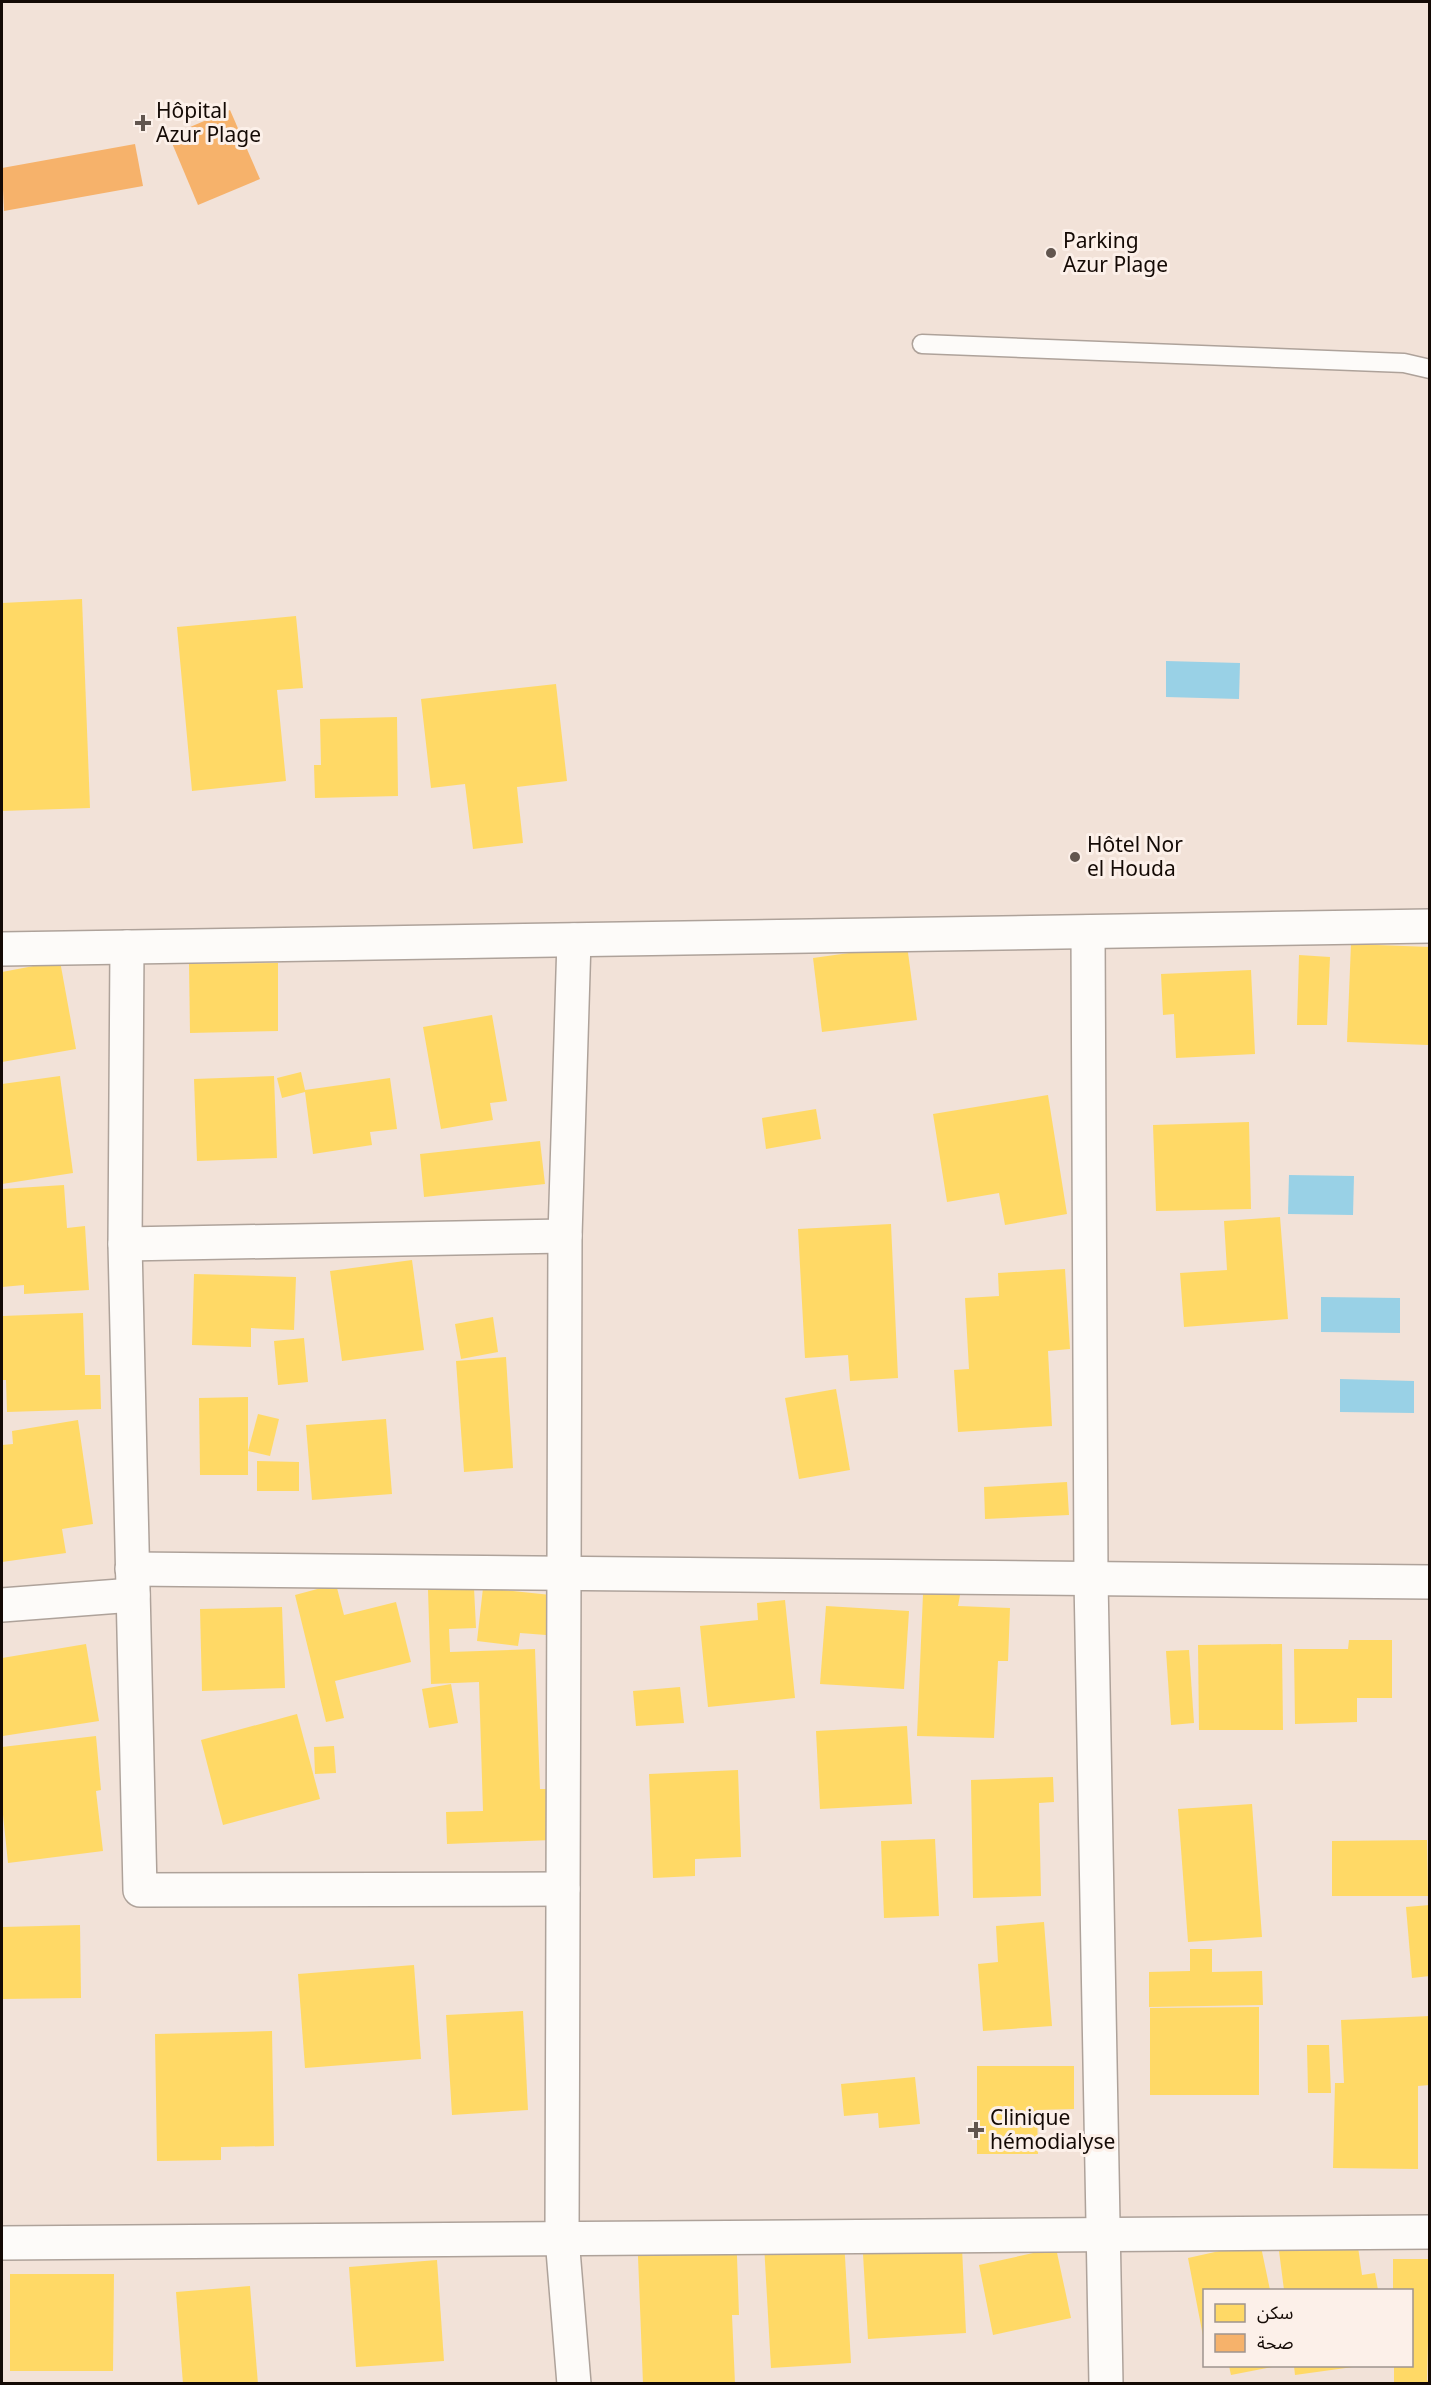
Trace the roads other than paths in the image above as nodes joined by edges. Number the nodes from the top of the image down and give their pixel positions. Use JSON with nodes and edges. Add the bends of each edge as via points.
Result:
{"nodes":[{"id":1,"x":922,"y":345,"type":"dead end"},
{"id":2,"x":1430,"y":369,"type":"edge"},
{"id":3,"x":1430,"y":926,"type":"edge"},
{"id":4,"x":1088,"y":932,"type":"junction"},
{"id":5,"x":574,"y":940,"type":"junction"},
{"id":6,"x":127,"y":947,"type":"junction"},
{"id":7,"x":2,"y":949,"type":"edge"},
{"id":8,"x":565,"y":1236,"type":"junction"},
{"id":9,"x":125,"y":1244,"type":"junction"},
{"id":10,"x":563,"y":1574,"type":"junction"},
{"id":11,"x":1091,"y":1579,"type":"junction"},
{"id":12,"x":133,"y":1582,"type":"junction"},
{"id":13,"x":1430,"y":1582,"type":"edge"},
{"id":14,"x":2,"y":1605,"type":"edge"},
{"id":15,"x":563,"y":1889,"type":"junction"},
{"id":16,"x":1430,"y":2232,"type":"edge"},
{"id":17,"x":1103,"y":2234,"type":"junction"},
{"id":18,"x":562,"y":2238,"type":"junction"},
{"id":19,"x":2,"y":2243,"type":"edge"},
{"id":20,"x":574,"y":2384,"type":"edge"},
{"id":21,"x":1106,"y":2384,"type":"edge"}],
"edges":[{"from":1,"to":2,"type":"lane","via":[[1404,363]]},
{"from":3,"to":4,"type":"street"},
{"from":4,"to":5,"type":"street"},
{"from":4,"to":11,"type":"street"},
{"from":5,"to":6,"type":"street"},
{"from":5,"to":8,"type":"street"},
{"from":6,"to":7,"type":"street"},
{"from":6,"to":9,"type":"street"},
{"from":8,"to":9,"type":"street"},
{"from":8,"to":10,"type":"street"},
{"from":9,"to":12,"type":"street"},
{"from":10,"to":11,"type":"street"},
{"from":10,"to":12,"type":"street"},
{"from":10,"to":15,"type":"street"},
{"from":11,"to":13,"type":"street"},
{"from":11,"to":17,"type":"street"},
{"from":12,"to":14,"type":"street"},
{"from":12,"to":15,"type":"street","via":[[140,1890]]},
{"from":15,"to":18,"type":"street"},
{"from":16,"to":17,"type":"street"},
{"from":17,"to":18,"type":"street"},
{"from":17,"to":21,"type":"street"},
{"from":18,"to":19,"type":"street"},
{"from":18,"to":20,"type":"street"}]}
